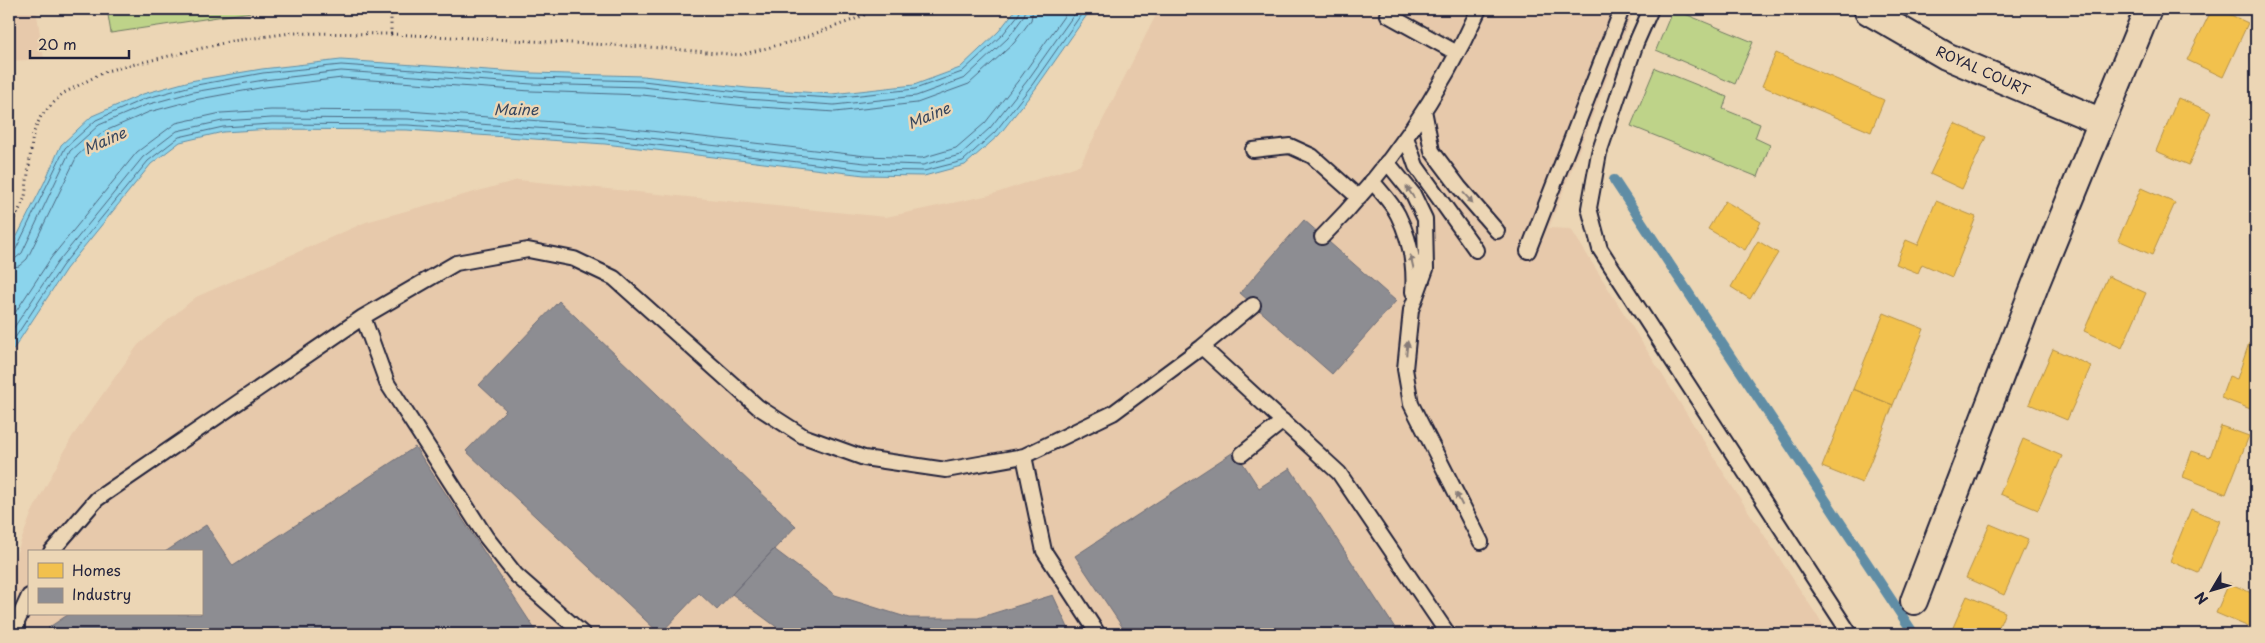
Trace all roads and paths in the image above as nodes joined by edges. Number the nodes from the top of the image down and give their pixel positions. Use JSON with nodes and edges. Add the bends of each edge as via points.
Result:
{"nodes":[{"id":1,"x":391,"y":9,"type":"edge"},
{"id":2,"x":877,"y":9,"type":"edge"},
{"id":3,"x":1479,"y":9,"type":"edge"},
{"id":4,"x":1622,"y":9,"type":"edge"},
{"id":5,"x":1651,"y":9,"type":"edge"},
{"id":6,"x":2148,"y":9,"type":"edge"},
{"id":7,"x":1868,"y":11,"type":"dead end"},
{"id":8,"x":1388,"y":15,"type":"dead end"},
{"id":9,"x":391,"y":34,"type":"junction"},
{"id":10,"x":1457,"y":53,"type":"junction"},
{"id":11,"x":1424,"y":110,"type":"junction"},
{"id":12,"x":2102,"y":122,"type":"junction"},
{"id":13,"x":1406,"y":137,"type":"junction"},
{"id":14,"x":1253,"y":150,"type":"dead end"},
{"id":15,"x":1387,"y":162,"type":"junction"},
{"id":16,"x":1372,"y":181,"type":"junction"},
{"id":17,"x":1359,"y":198,"type":"junction"},
{"id":18,"x":1497,"y":231,"type":"dead end"},
{"id":19,"x":9,"y":232,"type":"edge"},
{"id":20,"x":1322,"y":237,"type":"dead end"},
{"id":21,"x":1476,"y":250,"type":"dead end"},
{"id":22,"x":1528,"y":251,"type":"dead end"},
{"id":23,"x":1253,"y":305,"type":"dead end"},
{"id":24,"x":1411,"y":310,"type":"junction"},
{"id":25,"x":363,"y":317,"type":"junction"},
{"id":26,"x":1202,"y":347,"type":"junction"},
{"id":27,"x":1283,"y":421,"type":"junction"},
{"id":28,"x":1242,"y":454,"type":"dead end"},
{"id":29,"x":1024,"y":456,"type":"junction"},
{"id":30,"x":1481,"y":542,"type":"dead end"},
{"id":31,"x":53,"y":550,"type":"edge"},
{"id":32,"x":28,"y":598,"type":"edge"},
{"id":33,"x":1914,"y":601,"type":"dead end"},
{"id":34,"x":17,"y":634,"type":"edge"},
{"id":35,"x":583,"y":634,"type":"edge"},
{"id":36,"x":1098,"y":634,"type":"edge"},
{"id":37,"x":1448,"y":634,"type":"edge"},
{"id":38,"x":1850,"y":634,"type":"edge"}],
"edges":[{"from":1,"to":9,"type":"path"},
{"from":2,"to":9,"type":"path","via":[[794,42],[740,55]]},
{"from":3,"to":10,"type":"lane"},
{"from":4,"to":22,"type":"lane"},
{"from":5,"to":38,"type":"lane","via":[[1636,43],[1599,153],[1589,208],[1600,249]]},
{"from":6,"to":12,"type":"street"},
{"from":7,"to":12,"type":"street","name":"ROYAL COURT","via":[[1946,56]]},
{"from":8,"to":10,"type":"lane"},
{"from":9,"to":19,"type":"path","via":[[281,34],[232,41],[106,71],[62,94],[41,116],[33,134],[25,197]]},
{"from":10,"to":11,"type":"lane"},
{"from":11,"to":13,"type":"lane"},
{"from":11,"to":18,"type":"lane","one_way":true,"via":[[1432,151],[1458,187]]},
{"from":12,"to":33,"type":"street","via":[[2036,283]]},
{"from":13,"to":15,"type":"lane"},
{"from":13,"to":21,"type":"lane","via":[[1416,166]]},
{"from":14,"to":17,"type":"lane","via":[[1290,146],[1307,154]]},
{"from":15,"to":16,"type":"lane"},
{"from":24,"to":15,"type":"lane","one_way":true,"via":[[1426,269],[1425,219],[1413,194]]},
{"from":16,"to":17,"type":"lane"},
{"from":24,"to":16,"type":"lane","one_way":true,"via":[[1414,272],[1407,237],[1398,214]]},
{"from":17,"to":20,"type":"lane"},
{"from":23,"to":26,"type":"lane"},
{"from":30,"to":24,"type":"lane","one_way":true,"via":[[1411,404],[1405,369]]},
{"from":25,"to":29,"type":"lane","via":[[456,263],[528,250],[574,259],[614,278],[758,407],[803,436],[864,458],[946,470]]},
{"from":25,"to":31,"type":"lane","via":[[96,499]]},
{"from":25,"to":35,"type":"lane","via":[[387,383],[486,537],[516,575]]},
{"from":26,"to":27,"type":"lane"},
{"from":26,"to":29,"type":"lane","via":[[1113,413]]},
{"from":27,"to":28,"type":"lane"},
{"from":27,"to":37,"type":"lane","via":[[1339,473]]},
{"from":29,"to":36,"type":"lane","via":[[1044,551]]},
{"from":32,"to":34,"type":"lane","via":[[17,622]]}]}
